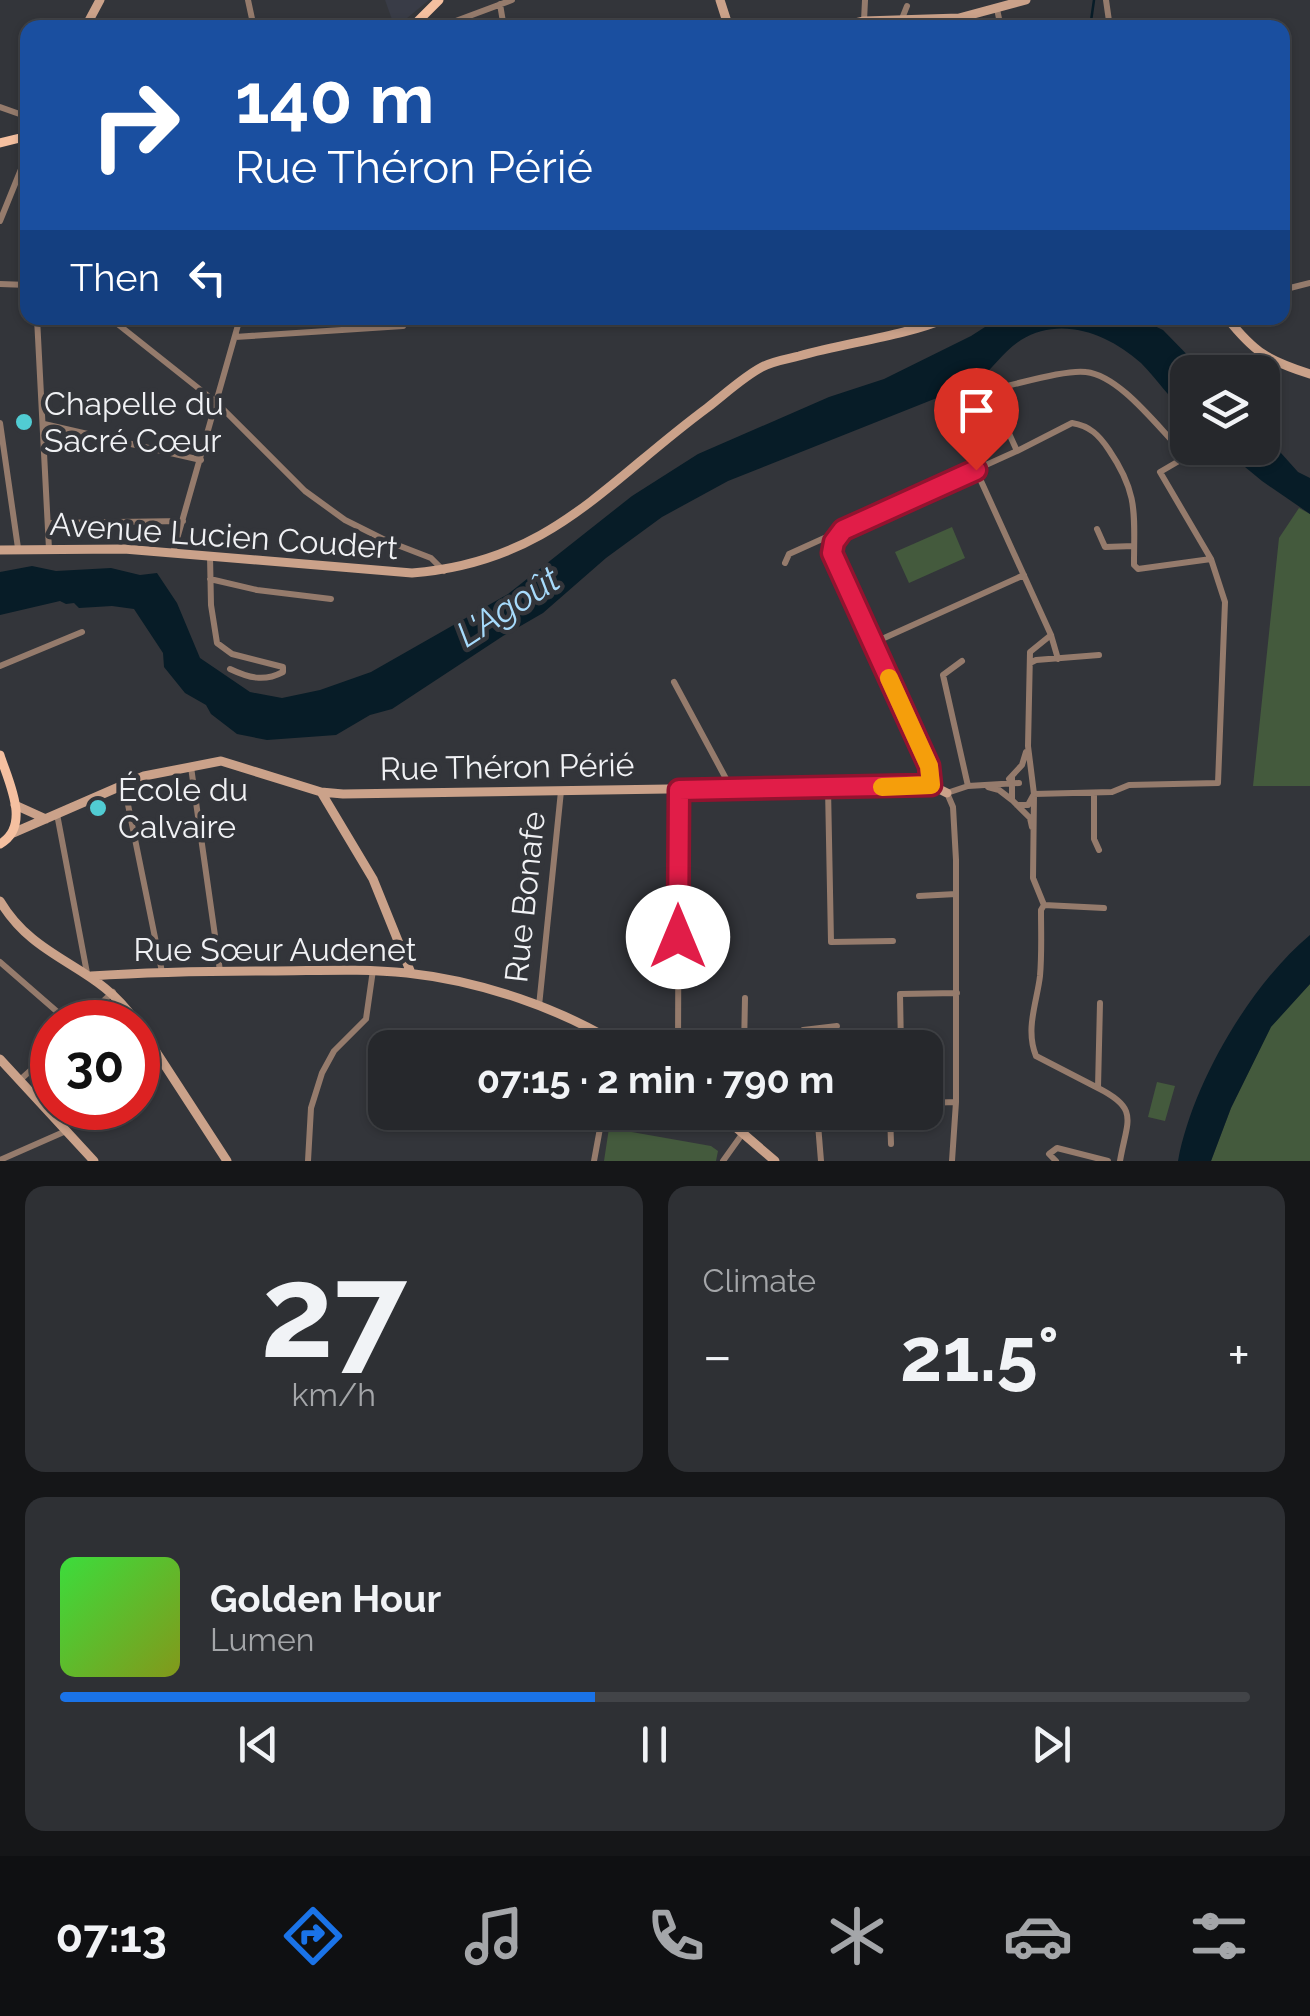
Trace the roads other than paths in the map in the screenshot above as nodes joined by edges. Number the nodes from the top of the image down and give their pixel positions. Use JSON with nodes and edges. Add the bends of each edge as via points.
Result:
{"nodes":[{"id":1,"x":439,"y":0,"type":"edge"},
{"id":2,"x":512,"y":0,"type":"edge"},
{"id":3,"x":1026,"y":0,"type":"edge"},
{"id":4,"x":500,"y":4,"type":"junction"},
{"id":5,"x":999,"y":5,"type":"edge"},
{"id":6,"x":907,"y":6,"type":"dead end"},
{"id":7,"x":424,"y":16,"type":"junction"},
{"id":8,"x":420,"y":20,"type":"edge"},
{"id":9,"x":428,"y":20,"type":"edge"},
{"id":10,"x":457,"y":20,"type":"edge"},
{"id":11,"x":503,"y":20,"type":"edge"},
{"id":12,"x":901,"y":20,"type":"edge"},
{"id":13,"x":939,"y":20,"type":"edge"},
{"id":14,"x":20,"y":172,"type":"edge"},
{"id":15,"x":0,"y":221,"type":"edge"},
{"id":16,"x":37,"y":325,"type":"edge"},
{"id":17,"x":119,"y":325,"type":"edge"},
{"id":18,"x":238,"y":325,"type":"edge"},
{"id":19,"x":930,"y":325,"type":"edge"},
{"id":20,"x":1232,"y":325,"type":"edge"},
{"id":21,"x":403,"y":326,"type":"dead end"},
{"id":22,"x":235,"y":337,"type":"junction"},
{"id":23,"x":1310,"y":374,"type":"edge"},
{"id":24,"x":217,"y":403,"type":"junction"},
{"id":25,"x":0,"y":423,"type":"edge"},
{"id":26,"x":44,"y":424,"type":"junction"},
{"id":27,"x":1017,"y":451,"type":"junction"},
{"id":28,"x":200,"y":460,"type":"junction"},
{"id":29,"x":976,"y":470,"type":"junction"},
{"id":30,"x":183,"y":521,"type":"junction"},
{"id":31,"x":50,"y":524,"type":"junction"},
{"id":32,"x":1097,"y":529,"type":"dead end"},
{"id":33,"x":843,"y":530,"type":"junction"},
{"id":34,"x":825,"y":538,"type":"junction"},
{"id":35,"x":1134,"y":546,"type":"junction"},
{"id":36,"x":18,"y":548,"type":"junction"},
{"id":37,"x":50,"y":549,"type":"junction"},
{"id":38,"x":0,"y":550,"type":"edge"},
{"id":39,"x":174,"y":553,"type":"junction"},
{"id":40,"x":832,"y":553,"type":"junction"},
{"id":41,"x":210,"y":555,"type":"junction"},
{"id":42,"x":1212,"y":559,"type":"junction"},
{"id":43,"x":785,"y":563,"type":"dead end"},
{"id":44,"x":444,"y":571,"type":"junction"},
{"id":45,"x":1024,"y":575,"type":"junction"},
{"id":46,"x":210,"y":579,"type":"junction"},
{"id":47,"x":331,"y":599,"type":"dead end"},
{"id":48,"x":82,"y":632,"type":"dead end"},
{"id":49,"x":1051,"y":635,"type":"junction"},
{"id":50,"x":873,"y":643,"type":"junction"},
{"id":51,"x":1100,"y":655,"type":"dead end"},
{"id":52,"x":1058,"y":659,"type":"junction"},
{"id":53,"x":962,"y":662,"type":"dead end"},
{"id":54,"x":1030,"y":663,"type":"junction"},
{"id":55,"x":0,"y":666,"type":"edge"},
{"id":56,"x":230,"y":669,"type":"dead end"},
{"id":57,"x":674,"y":682,"type":"dead end"},
{"id":58,"x":1028,"y":746,"type":"junction"},
{"id":59,"x":0,"y":754,"type":"edge"},
{"id":60,"x":191,"y":766,"type":"junction"},
{"id":61,"x":1013,"y":783,"type":"junction"},
{"id":62,"x":124,"y":785,"type":"junction"},
{"id":63,"x":931,"y":785,"type":"junction"},
{"id":64,"x":968,"y":786,"type":"junction"},
{"id":65,"x":982,"y":786,"type":"junction"},
{"id":66,"x":731,"y":788,"type":"junction"},
{"id":67,"x":828,"y":788,"type":"junction"},
{"id":68,"x":679,"y":790,"type":"junction"},
{"id":69,"x":561,"y":791,"type":"junction"},
{"id":70,"x":1033,"y":791,"type":"junction"},
{"id":71,"x":321,"y":792,"type":"junction"},
{"id":72,"x":947,"y":793,"type":"junction"},
{"id":73,"x":1094,"y":793,"type":"junction"},
{"id":74,"x":1014,"y":802,"type":"junction"},
{"id":75,"x":15,"y":805,"type":"junction"},
{"id":76,"x":57,"y":814,"type":"junction"},
{"id":77,"x":46,"y":820,"type":"junction"},
{"id":78,"x":13,"y":833,"type":"junction"},
{"id":79,"x":1034,"y":833,"type":"junction"},
{"id":80,"x":0,"y":844,"type":"edge"},
{"id":81,"x":1098,"y":850,"type":"dead end"},
{"id":82,"x":956,"y":894,"type":"junction"},
{"id":83,"x":919,"y":896,"type":"dead end"},
{"id":84,"x":0,"y":901,"type":"edge"},
{"id":85,"x":1044,"y":904,"type":"junction"},
{"id":86,"x":1104,"y":908,"type":"dead end"},
{"id":87,"x":894,"y":942,"type":"dead end"},
{"id":88,"x":405,"y":958,"type":"junction"},
{"id":89,"x":0,"y":962,"type":"edge"},
{"id":90,"x":373,"y":970,"type":"junction"},
{"id":91,"x":220,"y":971,"type":"junction"},
{"id":92,"x":162,"y":972,"type":"junction"},
{"id":93,"x":398,"y":972,"type":"junction"},
{"id":94,"x":411,"y":973,"type":"junction"},
{"id":95,"x":89,"y":974,"type":"junction"},
{"id":96,"x":113,"y":992,"type":"junction"},
{"id":97,"x":957,"y":994,"type":"junction"},
{"id":98,"x":745,"y":998,"type":"dead end"},
{"id":99,"x":44,"y":1000,"type":"edge"},
{"id":100,"x":105,"y":1000,"type":"edge"},
{"id":101,"x":119,"y":1000,"type":"edge"},
{"id":102,"x":1100,"y":1003,"type":"dead end"},
{"id":103,"x":539,"y":1008,"type":"junction"},
{"id":104,"x":837,"y":1026,"type":"dead end"},
{"id":105,"x":585,"y":1030,"type":"edge"},
{"id":106,"x":678,"y":1030,"type":"edge"},
{"id":107,"x":744,"y":1030,"type":"edge"},
{"id":108,"x":803,"y":1030,"type":"edge"},
{"id":109,"x":900,"y":1030,"type":"edge"},
{"id":110,"x":160,"y":1058,"type":"edge"},
{"id":111,"x":0,"y":1059,"type":"edge"},
{"id":112,"x":30,"y":1070,"type":"edge"},
{"id":113,"x":19,"y":1080,"type":"junction"},
{"id":114,"x":1098,"y":1088,"type":"junction"},
{"id":115,"x":30,"y":1092,"type":"edge"},
{"id":116,"x":956,"y":1102,"type":"junction"},
{"id":117,"x":943,"y":1103,"type":"edge"},
{"id":118,"x":66,"y":1130,"type":"joint"},
{"id":119,"x":600,"y":1130,"type":"edge"},
{"id":120,"x":739,"y":1130,"type":"edge"},
{"id":121,"x":744,"y":1130,"type":"edge"},
{"id":122,"x":818,"y":1130,"type":"edge"},
{"id":123,"x":891,"y":1130,"type":"edge"},
{"id":124,"x":743,"y":1133,"type":"junction"},
{"id":125,"x":891,"y":1144,"type":"dead end"},
{"id":126,"x":0,"y":1160,"type":"edge"},
{"id":127,"x":94,"y":1161,"type":"edge"},
{"id":128,"x":227,"y":1161,"type":"edge"},
{"id":129,"x":308,"y":1161,"type":"edge"},
{"id":130,"x":594,"y":1161,"type":"edge"},
{"id":131,"x":723,"y":1161,"type":"edge"},
{"id":132,"x":775,"y":1161,"type":"edge"},
{"id":133,"x":821,"y":1161,"type":"edge"},
{"id":134,"x":952,"y":1161,"type":"edge"},
{"id":135,"x":1056,"y":1161,"type":"edge"},
{"id":136,"x":1108,"y":1161,"type":"edge"},
{"id":137,"x":1120,"y":1161,"type":"edge"}],
"edges":[{"from":1,"to":7,"type":"main road"},
{"from":2,"to":4,"type":"street"},
{"from":3,"to":5,"type":"street"},
{"from":4,"to":10,"type":"street"},
{"from":4,"to":11,"type":"street"},
{"from":5,"to":13,"type":"street"},
{"from":6,"to":12,"type":"street"},
{"from":7,"to":8,"type":"main road"},
{"from":7,"to":9,"type":"street"},
{"from":14,"to":15,"type":"street"},
{"from":16,"to":26,"type":"street"},
{"from":17,"to":24,"type":"street"},
{"from":18,"to":22,"type":"street"},
{"from":19,"to":44,"type":"street","name":"Avenue Lucien Coudert","via":[[763,366],[540,538]]},
{"from":20,"to":23,"type":"street","via":[[1249,346]]},
{"from":21,"to":22,"type":"street"},
{"from":22,"to":24,"type":"street"},
{"from":24,"to":28,"type":"street"},
{"from":24,"to":44,"type":"street","via":[[304,492]]},
{"from":25,"to":36,"type":"street"},
{"from":26,"to":28,"type":"street"},
{"from":26,"to":31,"type":"street"},
{"from":27,"to":29,"type":"street"},
{"from":27,"to":35,"type":"street","via":[[1072,422],[1096,433],[1128,478]]},
{"from":27,"to":42,"type":"street","via":[[992,389],[1082,371],[1105,378],[1183,452],[1184,458],[1160,472]]},
{"from":28,"to":30,"type":"street"},
{"from":29,"to":33,"type":"street"},
{"from":29,"to":45,"type":"street"},
{"from":30,"to":31,"type":"street"},
{"from":30,"to":39,"type":"street"},
{"from":31,"to":37,"type":"street"},
{"from":32,"to":35,"type":"street","via":[[1105,547]]},
{"from":33,"to":34,"type":"street"},
{"from":33,"to":40,"type":"street"},
{"from":34,"to":40,"type":"street"},
{"from":34,"to":43,"type":"street","via":[[789,554]]},
{"from":35,"to":42,"type":"street","via":[[1138,570]]},
{"from":36,"to":37,"type":"street","name":"Avenue Lucien Coudert"},
{"from":36,"to":38,"type":"street","name":"Avenue Lucien Coudert"},
{"from":37,"to":39,"type":"street","name":"Avenue Lucien Coudert"},
{"from":39,"to":41,"type":"street","name":"Avenue Lucien Coudert"},
{"from":40,"to":50,"type":"street"},
{"from":41,"to":44,"type":"street","name":"Avenue Lucien Coudert"},
{"from":41,"to":46,"type":"street"},
{"from":42,"to":73,"type":"street","via":[[1225,602],[1218,783],[1129,785]]},
{"from":45,"to":49,"type":"street"},
{"from":45,"to":50,"type":"street"},
{"from":46,"to":47,"type":"street"},
{"from":46,"to":56,"type":"street","via":[[217,643],[283,672],[250,678]]},
{"from":48,"to":55,"type":"street"},
{"from":49,"to":52,"type":"street"},
{"from":49,"to":54,"type":"street","via":[[1030,652]]},
{"from":50,"to":63,"type":"street","via":[[929,766]]},
{"from":51,"to":52,"type":"street"},
{"from":52,"to":54,"type":"street"},
{"from":53,"to":64,"type":"street","via":[[944,675]]},
{"from":54,"to":58,"type":"street"},
{"from":57,"to":66,"type":"street"},
{"from":58,"to":61,"type":"street"},
{"from":58,"to":70,"type":"street"},
{"from":59,"to":75,"type":"main road"},
{"from":60,"to":62,"type":"street","name":"Rue Théron Périé"},
{"from":60,"to":71,"type":"street","name":"Rue Théron Périé","via":[[230,763]]},
{"from":60,"to":91,"type":"street"},
{"from":61,"to":65,"type":"street"},
{"from":61,"to":70,"type":"street"},
{"from":61,"to":74,"type":"street"},
{"from":62,"to":76,"type":"street","name":"Rue Théron Périé"},
{"from":62,"to":92,"type":"street"},
{"from":63,"to":67,"type":"street","name":"Rue Théron Périé"},
{"from":63,"to":72,"type":"street","name":"Rue Théron Périé"},
{"from":64,"to":65,"type":"street"},
{"from":64,"to":72,"type":"street"},
{"from":65,"to":74,"type":"street"},
{"from":66,"to":67,"type":"street","name":"Rue Théron Périé"},
{"from":66,"to":68,"type":"street","name":"Rue Théron Périé"},
{"from":67,"to":87,"type":"street","via":[[831,942]]},
{"from":68,"to":69,"type":"street","name":"Rue Théron Périé"},
{"from":68,"to":106,"type":"street"},
{"from":69,"to":71,"type":"street","name":"Rue Théron Périé"},
{"from":69,"to":103,"type":"street","name":"Rue Bonafe"},
{"from":70,"to":73,"type":"street"},
{"from":70,"to":74,"type":"street","via":[[1028,805]]},
{"from":70,"to":79,"type":"street"},
{"from":71,"to":88,"type":"street","via":[[372,880]]},
{"from":72,"to":82,"type":"street"},
{"from":73,"to":81,"type":"street"},
{"from":74,"to":79,"type":"street"},
{"from":75,"to":77,"type":"street"},
{"from":75,"to":78,"type":"main road"},
{"from":76,"to":77,"type":"street","name":"Rue Théron Périé"},
{"from":76,"to":95,"type":"street"},
{"from":77,"to":78,"type":"street","name":"Rue Théron Périé"},
{"from":78,"to":80,"type":"main road"},
{"from":79,"to":85,"type":"street","via":[[1033,878]]},
{"from":82,"to":83,"type":"street"},
{"from":82,"to":97,"type":"street"},
{"from":84,"to":95,"type":"street","name":"Rue Sœur Audenet","via":[[35,944]]},
{"from":85,"to":86,"type":"street"},
{"from":85,"to":114,"type":"street","via":[[1032,1045],[1036,1056]]},
{"from":88,"to":93,"type":"street"},
{"from":88,"to":94,"type":"street"},
{"from":89,"to":99,"type":"street"},
{"from":90,"to":91,"type":"street","name":"Rue Sœur Audenet"},
{"from":90,"to":93,"type":"street","name":"Rue Sœur Audenet"},
{"from":90,"to":129,"type":"street","via":[[366,1019],[322,1072],[311,1108]]},
{"from":91,"to":92,"type":"street","name":"Rue Sœur Audenet"},
{"from":92,"to":95,"type":"street","name":"Rue Sœur Audenet"},
{"from":93,"to":94,"type":"street","name":"Rue Sœur Audenet"},
{"from":94,"to":103,"type":"street","name":"Rue Sœur Audenet"},
{"from":95,"to":96,"type":"street"},
{"from":96,"to":100,"type":"street"},
{"from":96,"to":101,"type":"street"},
{"from":97,"to":109,"type":"street","via":[[900,994]]},
{"from":97,"to":116,"type":"street"},
{"from":98,"to":107,"type":"street"},
{"from":102,"to":114,"type":"street"},
{"from":103,"to":105,"type":"street","name":"Rue Sœur Audenet"},
{"from":104,"to":108,"type":"street"},
{"from":110,"to":128,"type":"street"},
{"from":111,"to":113,"type":"street"},
{"from":112,"to":113,"type":"street"},
{"from":113,"to":115,"type":"street"},
{"from":114,"to":137,"type":"street","via":[[1123,1100],[1128,1110]]},
{"from":116,"to":117,"type":"street"},
{"from":116,"to":134,"type":"street"},
{"from":118,"to":126,"type":"street"},
{"from":118,"to":127,"type":"street"},
{"from":119,"to":130,"type":"street"},
{"from":120,"to":124,"type":"street"},
{"from":121,"to":124,"type":"street"},
{"from":122,"to":133,"type":"street"},
{"from":123,"to":125,"type":"street"},
{"from":124,"to":131,"type":"street"},
{"from":124,"to":132,"type":"street"},
{"from":135,"to":136,"type":"street","via":[[1050,1154],[1057,1148]]}]}
